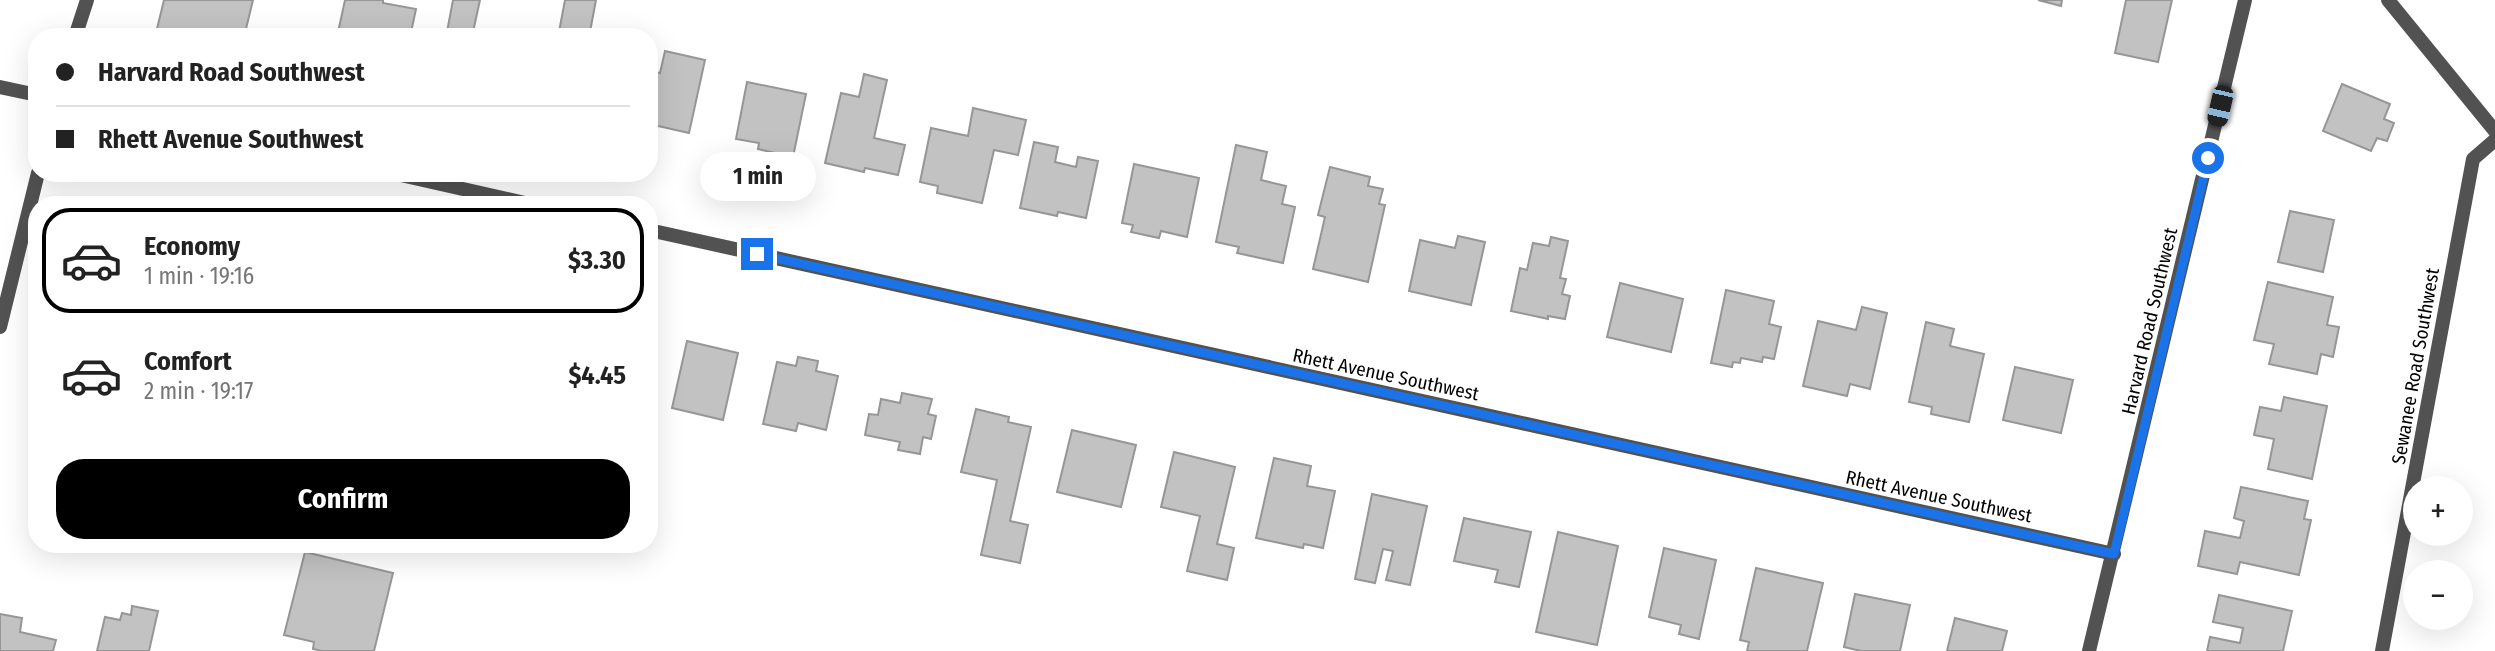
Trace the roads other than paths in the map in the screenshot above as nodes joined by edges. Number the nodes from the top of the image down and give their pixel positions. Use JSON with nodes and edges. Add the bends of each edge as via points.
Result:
{"nodes":[{"id":1,"x":87,"y":0,"type":"edge"},
{"id":2,"x":2245,"y":0,"type":"edge"},
{"id":3,"x":2388,"y":0,"type":"edge"},
{"id":4,"x":78,"y":28,"type":"edge"},
{"id":5,"x":0,"y":87,"type":"edge"},
{"id":6,"x":28,"y":93,"type":"edge"},
{"id":7,"x":2495,"y":131,"type":"edge"},
{"id":8,"x":2495,"y":140,"type":"edge"},
{"id":9,"x":432,"y":182,"type":"edge"},
{"id":10,"x":494,"y":196,"type":"edge"},
{"id":11,"x":28,"y":214,"type":"edge"},
{"id":12,"x":658,"y":232,"type":"edge"},
{"id":13,"x":0,"y":327,"type":"edge"},
{"id":14,"x":2114,"y":554,"type":"junction"},
{"id":15,"x":2089,"y":651,"type":"edge"},
{"id":16,"x":2382,"y":651,"type":"edge"}],
"edges":[{"from":1,"to":4,"type":"street"},
{"from":2,"to":14,"type":"street","name":"Harvard Road Southwest"},
{"from":3,"to":7,"type":"street"},
{"from":5,"to":6,"type":"street"},
{"from":8,"to":16,"type":"street","name":"Sewanee Road Southwest","via":[[2473,159]]},
{"from":9,"to":10,"type":"street"},
{"from":11,"to":13,"type":"street"},
{"from":12,"to":14,"type":"street","name":"Rhett Avenue Southwest"},
{"from":14,"to":15,"type":"street","name":"Harvard Road Southwest"}]}
